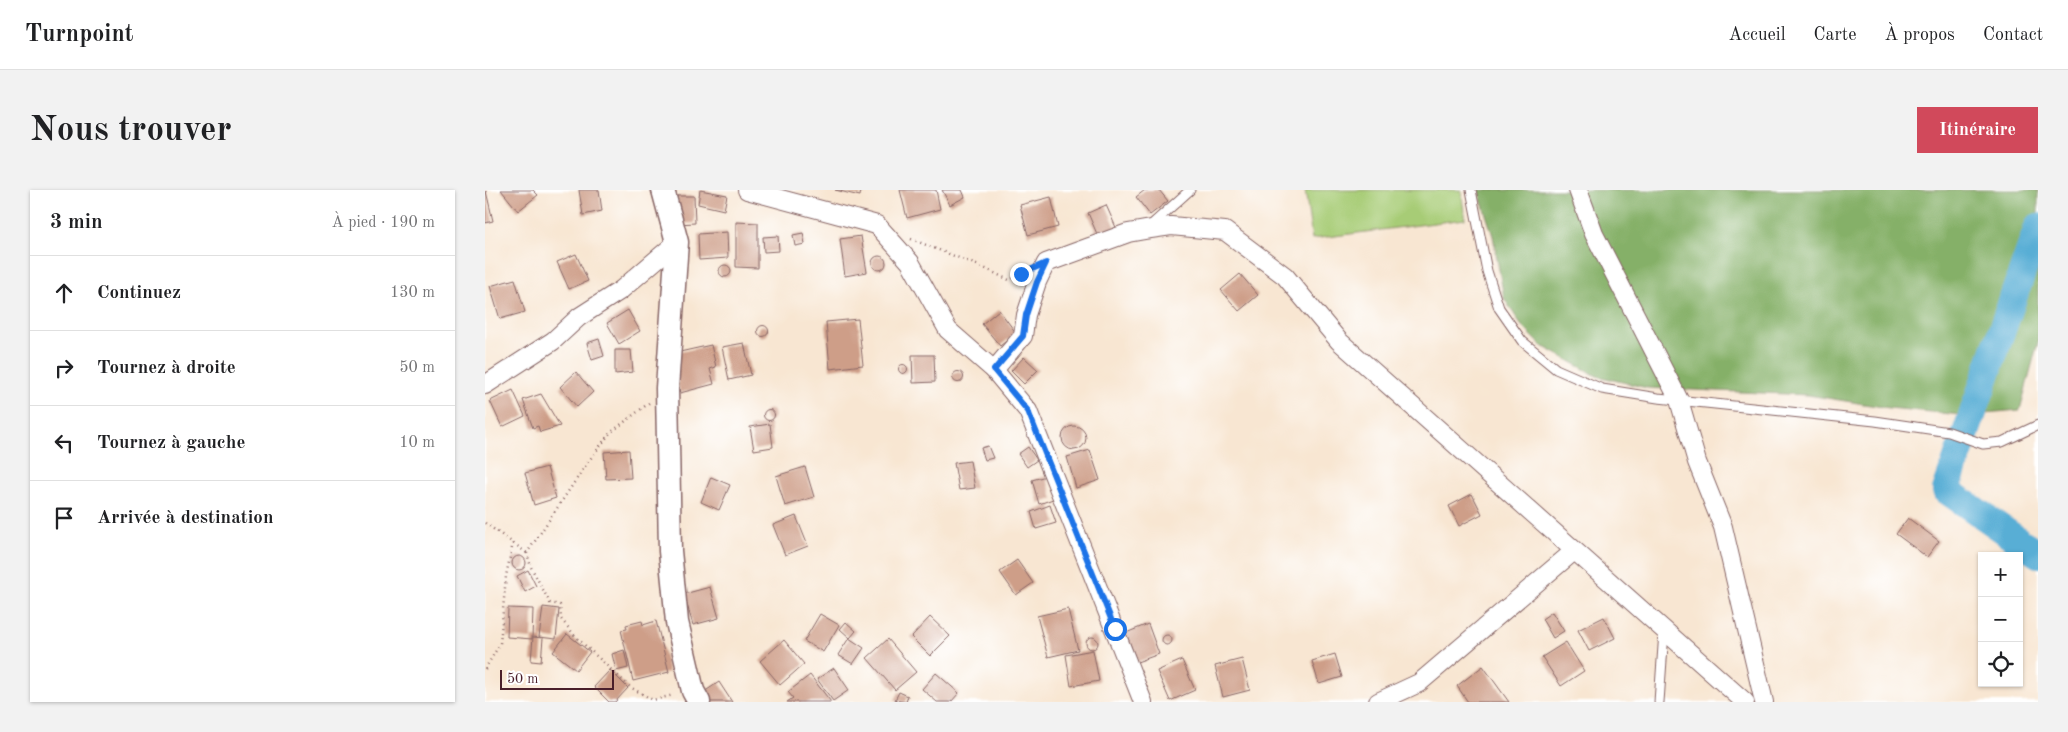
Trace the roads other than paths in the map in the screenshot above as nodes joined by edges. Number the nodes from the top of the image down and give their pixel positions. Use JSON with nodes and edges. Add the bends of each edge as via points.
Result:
{"nodes":[{"id":1,"x":663,"y":190,"type":"edge"},
{"id":2,"x":747,"y":190,"type":"edge"},
{"id":3,"x":1190,"y":190,"type":"edge"},
{"id":4,"x":1471,"y":190,"type":"edge"},
{"id":5,"x":1578,"y":190,"type":"edge"},
{"id":6,"x":1145,"y":230,"type":"junction"},
{"id":7,"x":677,"y":242,"type":"junction"},
{"id":8,"x":994,"y":370,"type":"junction"},
{"id":9,"x":485,"y":385,"type":"edge"},
{"id":10,"x":1679,"y":400,"type":"junction"},
{"id":11,"x":2038,"y":425,"type":"edge"},
{"id":12,"x":1574,"y":551,"type":"junction"},
{"id":13,"x":1664,"y":632,"type":"junction"},
{"id":14,"x":696,"y":697,"type":"edge"},
{"id":15,"x":1143,"y":702,"type":"edge"},
{"id":16,"x":1377,"y":702,"type":"edge"},
{"id":17,"x":1659,"y":702,"type":"edge"},
{"id":18,"x":1745,"y":702,"type":"edge"},
{"id":19,"x":1764,"y":702,"type":"edge"}],
"edges":[{"from":1,"to":7,"type":"street"},
{"from":2,"to":8,"type":"street","via":[[877,225],[910,262],[948,330]]},
{"from":3,"to":6,"type":"lane"},
{"from":4,"to":10,"type":"lane","via":[[1487,271],[1499,308],[1522,341],[1556,369],[1602,389]]},
{"from":5,"to":10,"type":"street","via":[[1593,234]]},
{"from":6,"to":8,"type":"street","via":[[1119,236],[1046,263],[1026,315],[1023,336]]},
{"from":6,"to":12,"type":"street","via":[[1171,226],[1225,231],[1285,276],[1339,341]]},
{"from":7,"to":9,"type":"street","via":[[621,290],[579,317],[553,341]]},
{"from":7,"to":14,"type":"street","via":[[667,388],[671,560],[677,622]]},
{"from":8,"to":15,"type":"street","via":[[1028,411]]},
{"from":10,"to":11,"type":"lane","via":[[1949,432],[1983,444],[2002,442]]},
{"from":10,"to":19,"type":"street","via":[[1697,462],[1723,527]]},
{"from":12,"to":13,"type":"street"},
{"from":12,"to":16,"type":"street","via":[[1419,683]]},
{"from":13,"to":17,"type":"lane"},
{"from":13,"to":18,"type":"street"}]}
